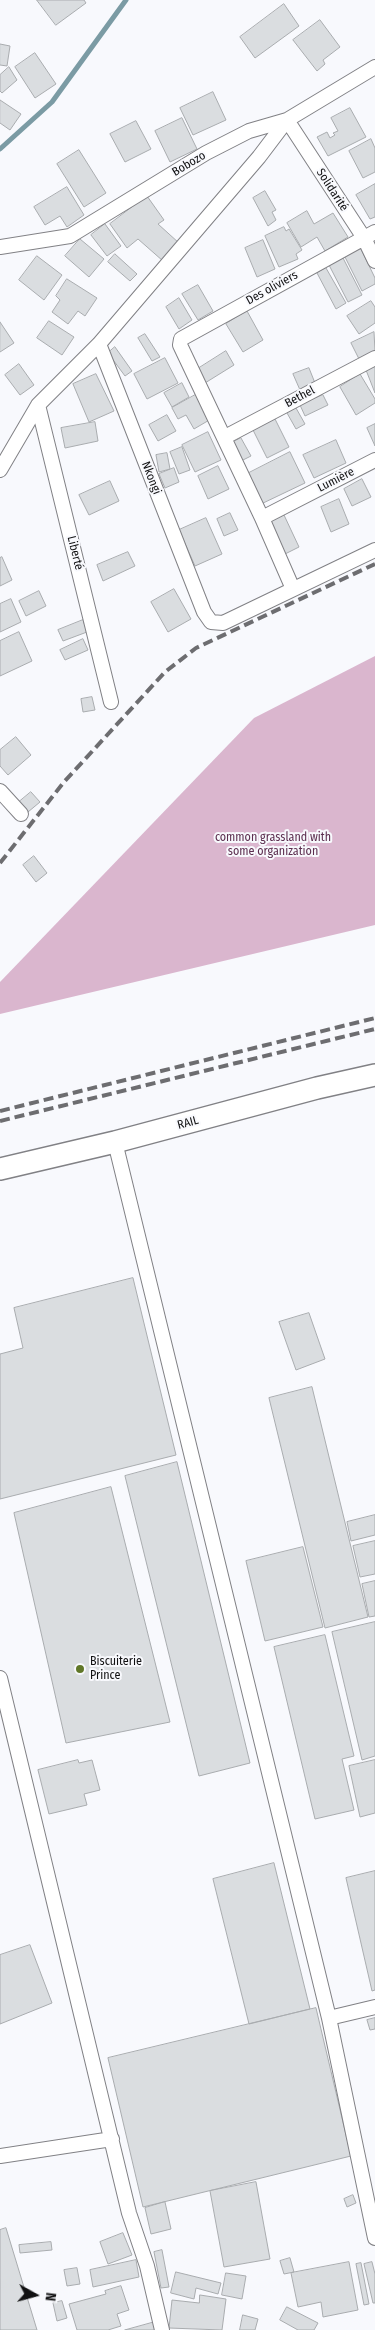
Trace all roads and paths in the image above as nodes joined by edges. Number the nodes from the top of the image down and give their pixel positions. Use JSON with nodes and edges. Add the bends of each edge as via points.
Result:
{"nodes":[{"id":1,"x":375,"y":67,"type":"edge"},
{"id":2,"x":287,"y":120,"type":"junction"},
{"id":3,"x":369,"y":235,"type":"edge"},
{"id":4,"x":0,"y":247,"type":"edge"},
{"id":5,"x":375,"y":261,"type":"edge"},
{"id":6,"x":99,"y":344,"type":"junction"},
{"id":7,"x":375,"y":358,"type":"edge"},
{"id":8,"x":38,"y":405,"type":"junction"},
{"id":9,"x":225,"y":437,"type":"junction"},
{"id":10,"x":375,"y":460,"type":"edge"},
{"id":11,"x":0,"y":470,"type":"edge"},
{"id":12,"x":262,"y":518,"type":"junction"},
{"id":13,"x":375,"y":550,"type":"edge"},
{"id":14,"x":293,"y":589,"type":"junction"},
{"id":15,"x":112,"y":702,"type":"dead end"},
{"id":16,"x":0,"y":791,"type":"edge"},
{"id":17,"x":22,"y":814,"type":"dead end"},
{"id":18,"x":375,"y":1075,"type":"edge"},
{"id":19,"x":115,"y":1142,"type":"junction"},
{"id":20,"x":0,"y":1168,"type":"edge"},
{"id":21,"x":0,"y":1678,"type":"edge"},
{"id":22,"x":375,"y":2007,"type":"edge"},
{"id":23,"x":329,"y":2018,"type":"junction"},
{"id":24,"x":112,"y":2139,"type":"junction"},
{"id":25,"x":0,"y":2156,"type":"edge"},
{"id":26,"x":375,"y":2238,"type":"edge"},
{"id":27,"x":162,"y":2330,"type":"edge"}],
"edges":[{"from":1,"to":2,"type":"street","name":"Bobozo"},
{"from":2,"to":3,"type":"street","name":"Solidarité"},
{"from":2,"to":4,"type":"street","name":"Bobozo","via":[[249,131],[70,236]]},
{"from":2,"to":6,"type":"street"},
{"from":3,"to":5,"type":"street","name":"Solidarité"},
{"from":3,"to":9,"type":"street","name":"Des oliviers","via":[[181,339],[180,345]]},
{"from":6,"to":8,"type":"street"},
{"from":6,"to":14,"type":"street","name":"Nkongi","via":[[204,612],[211,622],[223,623]]},
{"from":7,"to":9,"type":"street","name":"Bethel"},
{"from":8,"to":11,"type":"street"},
{"from":8,"to":15,"type":"street","name":"Liberté"},
{"from":9,"to":12,"type":"street"},
{"from":10,"to":12,"type":"street","name":"Lumière"},
{"from":12,"to":14,"type":"street"},
{"from":13,"to":14,"type":"street"},
{"from":16,"to":17,"type":"street"},
{"from":18,"to":19,"type":"main road","name":"RAIL"},
{"from":19,"to":20,"type":"main road","name":"RAIL"},
{"from":19,"to":23,"type":"street"},
{"from":21,"to":24,"type":"street"},
{"from":22,"to":23,"type":"street"},
{"from":23,"to":26,"type":"street"},
{"from":24,"to":25,"type":"street"},
{"from":24,"to":27,"type":"street"}]}
